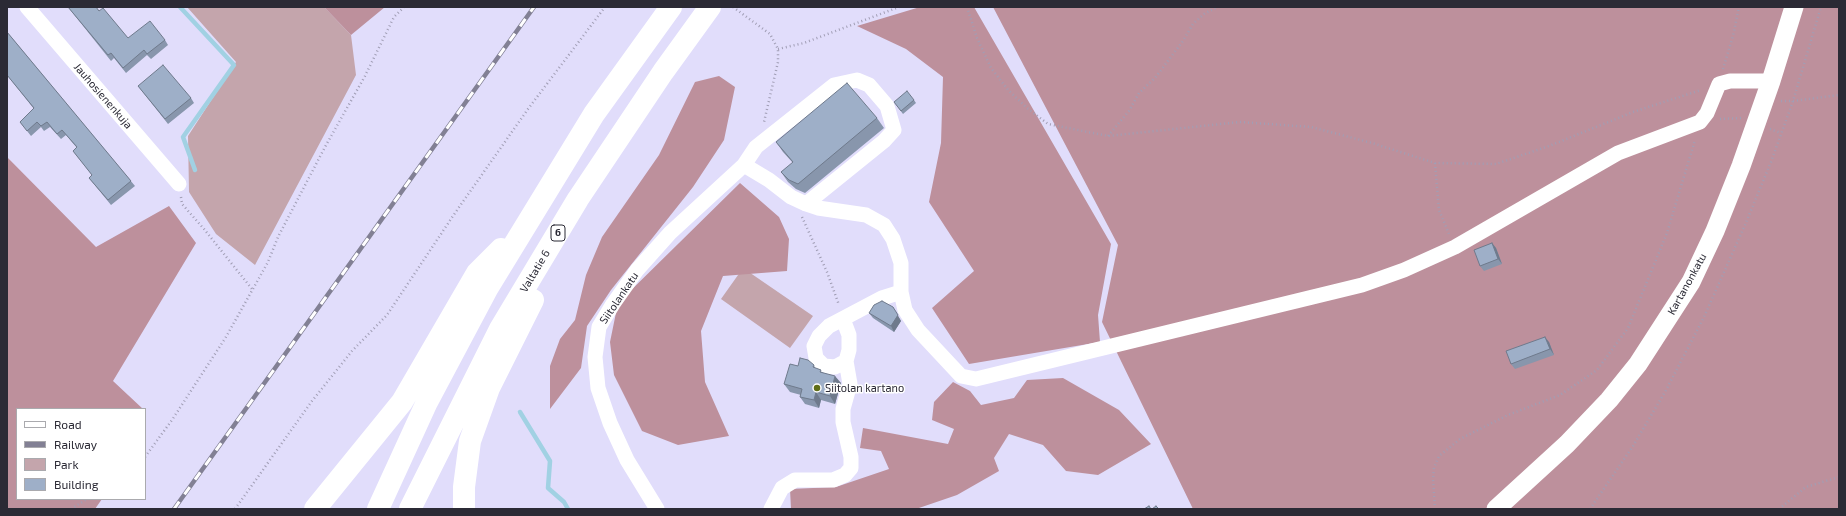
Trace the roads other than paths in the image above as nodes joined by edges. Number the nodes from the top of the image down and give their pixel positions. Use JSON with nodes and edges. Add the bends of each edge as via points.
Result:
{"nodes":[{"id":1,"x":27,"y":7,"type":"edge"},
{"id":2,"x":671,"y":7,"type":"edge"},
{"id":3,"x":710,"y":7,"type":"edge"},
{"id":4,"x":1794,"y":7,"type":"edge"},
{"id":5,"x":662,"y":72,"type":"junction"},
{"id":6,"x":1771,"y":81,"type":"junction"},
{"id":7,"x":744,"y":164,"type":"junction"},
{"id":8,"x":179,"y":184,"type":"road end"},
{"id":9,"x":806,"y":204,"type":"junction"},
{"id":10,"x":529,"y":220,"type":"junction"},
{"id":11,"x":901,"y":292,"type":"junction"},
{"id":12,"x":843,"y":319,"type":"junction"},
{"id":13,"x":846,"y":361,"type":"junction"},
{"id":14,"x":315,"y":509,"type":"edge"},
{"id":15,"x":378,"y":509,"type":"edge"},
{"id":16,"x":410,"y":509,"type":"edge"},
{"id":17,"x":464,"y":509,"type":"edge"},
{"id":18,"x":658,"y":509,"type":"edge"},
{"id":19,"x":771,"y":509,"type":"edge"},
{"id":20,"x":1496,"y":509,"type":"edge"}],
"edges":[{"from":1,"to":8,"type":"street","name":"Jauhosienenkuja"},
{"from":2,"to":10,"type":"highway","via":[[594,114]]},
{"from":3,"to":5,"type":"highway","name":"Valtatie 6","number":"6"},
{"from":4,"to":6,"type":"main road","name":"Kartanonkatu"},
{"from":5,"to":16,"type":"highway","name":"Valtatie 6","number":"6","via":[[578,199],[500,329]]},
{"from":5,"to":17,"type":"highway","via":[[536,293],[489,388],[470,441]]},
{"from":6,"to":11,"type":"street","via":[[1730,81],[1719,84],[1707,113],[1700,122],[1618,153],[1455,247],[1404,270],[1362,284],[976,380],[961,376],[918,330],[905,310]]},
{"from":6,"to":20,"type":"main road","name":"Kartanonkatu","via":[[1715,231],[1690,282],[1660,331],[1609,400],[1567,444]]},
{"from":7,"to":9,"type":"street","via":[[792,198]]},
{"from":7,"to":9,"type":"street","name":"Siitolankatu","via":[[756,147],[834,84],[857,80],[869,85],[887,106],[894,130]]},
{"from":7,"to":18,"type":"street","name":"Siitolankatu","via":[[642,264],[599,327],[595,357],[598,388],[627,460]]},
{"from":9,"to":11,"type":"street","via":[[866,215],[884,225],[893,239],[901,262]]},
{"from":10,"to":14,"type":"highway","via":[[478,274],[402,402]]},
{"from":10,"to":15,"type":"highway","via":[[487,289],[431,395]]},
{"from":11,"to":12,"type":"street","via":[[882,298]]},
{"from":12,"to":13,"type":"street","via":[[849,335]]},
{"from":12,"to":13,"type":"street","via":[[829,326],[814,346],[816,358],[824,366],[835,367]]},
{"from":13,"to":19,"type":"street","via":[[850,384],[843,409],[843,422],[850,468],[845,475],[833,480],[795,480],[782,488]]}]}
